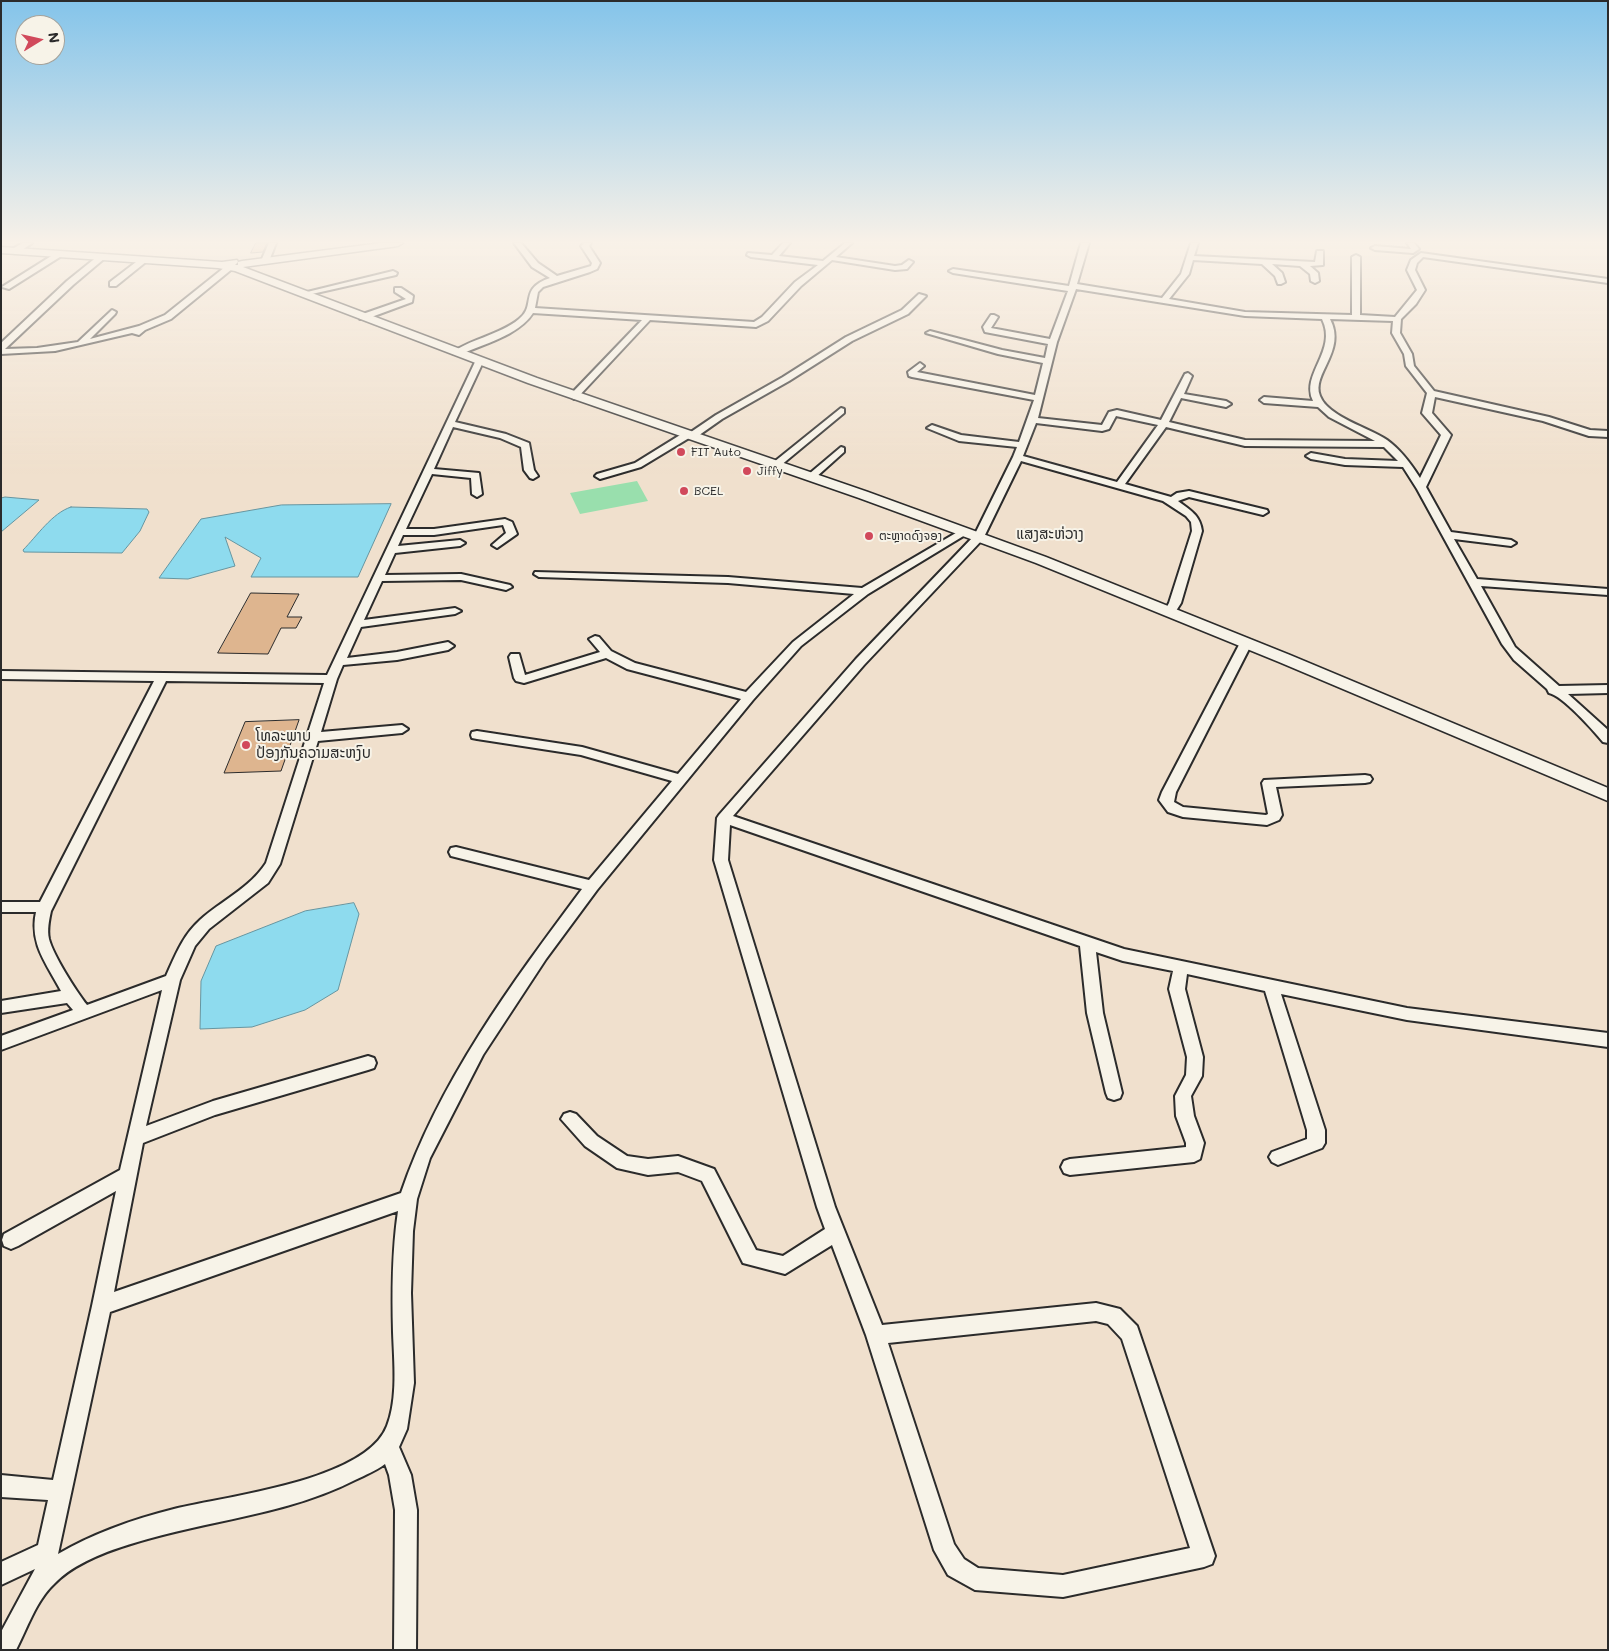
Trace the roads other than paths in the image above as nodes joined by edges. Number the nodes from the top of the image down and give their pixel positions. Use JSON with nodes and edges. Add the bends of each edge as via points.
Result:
{"nodes":[{"id":1,"x":34,"y":320,"type":"edge"},
{"id":2,"x":104,"y":320,"type":"edge"},
{"id":3,"x":161,"y":320,"type":"edge"},
{"id":4,"x":371,"y":320,"type":"edge"},
{"id":5,"x":522,"y":320,"type":"edge"},
{"id":6,"x":646,"y":320,"type":"edge"},
{"id":7,"x":678,"y":320,"type":"edge"},
{"id":8,"x":764,"y":320,"type":"edge"},
{"id":9,"x":888,"y":320,"type":"edge"},
{"id":10,"x":993,"y":320,"type":"edge"},
{"id":11,"x":1061,"y":320,"type":"edge"},
{"id":12,"x":1327,"y":320,"type":"edge"},
{"id":13,"x":1397,"y":320,"type":"edge"},
{"id":14,"x":142,"y":328,"type":"junction"},
{"id":15,"x":930,"y":333,"type":"dead end"},
{"id":16,"x":133,"y":335,"type":"dead end"},
{"id":17,"x":1053,"y":342,"type":"junction"},
{"id":18,"x":81,"y":344,"type":"junction"},
{"id":19,"x":1,"y":350,"type":"edge"},
{"id":20,"x":456,"y":352,"type":"junction"},
{"id":21,"x":479,"y":362,"type":"junction"},
{"id":22,"x":1049,"y":362,"type":"junction"},
{"id":23,"x":920,"y":366,"type":"dead end"},
{"id":24,"x":1188,"y":376,"type":"dead end"},
{"id":25,"x":1431,"y":393,"type":"junction"},
{"id":26,"x":1177,"y":395,"type":"junction"},
{"id":27,"x":574,"y":396,"type":"junction"},
{"id":28,"x":1038,"y":398,"type":"junction"},
{"id":29,"x":1264,"y":400,"type":"dead end"},
{"id":30,"x":1226,"y":404,"type":"dead end"},
{"id":31,"x":1320,"y":404,"type":"junction"},
{"id":32,"x":840,"y":410,"type":"dead end"},
{"id":33,"x":1033,"y":420,"type":"junction"},
{"id":34,"x":1164,"y":423,"type":"junction"},
{"id":35,"x":450,"y":424,"type":"junction"},
{"id":36,"x":932,"y":428,"type":"dead end"},
{"id":37,"x":1608,"y":434,"type":"edge"},
{"id":38,"x":690,"y":435,"type":"junction"},
{"id":39,"x":1386,"y":444,"type":"junction"},
{"id":40,"x":1023,"y":445,"type":"junction"},
{"id":41,"x":842,"y":450,"type":"dead end"},
{"id":42,"x":1311,"y":456,"type":"dead end"},
{"id":43,"x":1018,"y":457,"type":"junction"},
{"id":44,"x":777,"y":464,"type":"junction"},
{"id":45,"x":1404,"y":464,"type":"junction"},
{"id":46,"x":428,"y":471,"type":"junction"},
{"id":47,"x":533,"y":476,"type":"dead end"},
{"id":48,"x":600,"y":476,"type":"dead end"},
{"id":49,"x":812,"y":476,"type":"junction"},
{"id":50,"x":1118,"y":486,"type":"junction"},
{"id":51,"x":1422,"y":487,"type":"junction"},
{"id":52,"x":477,"y":494,"type":"dead end"},
{"id":53,"x":1171,"y":501,"type":"junction"},
{"id":54,"x":1262,"y":512,"type":"dead end"},
{"id":55,"x":400,"y":532,"type":"junction"},
{"id":56,"x":972,"y":534,"type":"junction"},
{"id":57,"x":1447,"y":536,"type":"junction"},
{"id":58,"x":460,"y":543,"type":"dead end"},
{"id":59,"x":1510,"y":543,"type":"dead end"},
{"id":60,"x":497,"y":544,"type":"dead end"},
{"id":61,"x":391,"y":550,"type":"junction"},
{"id":62,"x":539,"y":574,"type":"dead end"},
{"id":63,"x":378,"y":578,"type":"junction"},
{"id":64,"x":1474,"y":582,"type":"junction"},
{"id":65,"x":506,"y":587,"type":"dead end"},
{"id":66,"x":864,"y":592,"type":"junction"},
{"id":67,"x":1608,"y":592,"type":"edge"},
{"id":68,"x":455,"y":611,"type":"dead end"},
{"id":69,"x":1170,"y":612,"type":"junction"},
{"id":70,"x":357,"y":624,"type":"junction"},
{"id":71,"x":595,"y":639,"type":"dead end"},
{"id":72,"x":1246,"y":643,"type":"junction"},
{"id":73,"x":448,"y":646,"type":"dead end"},
{"id":74,"x":607,"y":654,"type":"junction"},
{"id":75,"x":515,"y":658,"type":"dead end"},
{"id":76,"x":339,"y":662,"type":"junction"},
{"id":77,"x":1,"y":675,"type":"edge"},
{"id":78,"x":162,"y":676,"type":"junction"},
{"id":79,"x":331,"y":679,"type":"junction"},
{"id":80,"x":1608,"y":689,"type":"edge"},
{"id":81,"x":1554,"y":690,"type":"junction"},
{"id":82,"x":749,"y":697,"type":"junction"},
{"id":83,"x":402,"y":730,"type":"dead end"},
{"id":84,"x":477,"y":735,"type":"dead end"},
{"id":85,"x":313,"y":737,"type":"junction"},
{"id":86,"x":1608,"y":739,"type":"edge"},
{"id":87,"x":680,"y":779,"type":"junction"},
{"id":88,"x":1365,"y":779,"type":"dead end"},
{"id":89,"x":1608,"y":795,"type":"edge"},
{"id":90,"x":724,"y":818,"type":"junction"},
{"id":91,"x":456,"y":852,"type":"dead end"},
{"id":92,"x":592,"y":886,"type":"junction"},
{"id":93,"x":1,"y":907,"type":"edge"},
{"id":94,"x":45,"y":907,"type":"junction"},
{"id":95,"x":1087,"y":942,"type":"junction"},
{"id":96,"x":1181,"y":967,"type":"junction"},
{"id":97,"x":172,"y":980,"type":"junction"},
{"id":98,"x":1271,"y":986,"type":"junction"},
{"id":99,"x":71,"y":996,"type":"junction"},
{"id":100,"x":1,"y":1007,"type":"edge"},
{"id":101,"x":83,"y":1012,"type":"junction"},
{"id":102,"x":1608,"y":1040,"type":"edge"},
{"id":103,"x":1,"y":1043,"type":"edge"},
{"id":104,"x":368,"y":1062,"type":"dead end"},
{"id":105,"x":1114,"y":1093,"type":"dead end"},
{"id":106,"x":570,"y":1119,"type":"dead end"},
{"id":107,"x":135,"y":1138,"type":"junction"},
{"id":108,"x":1278,"y":1157,"type":"dead end"},
{"id":109,"x":1070,"y":1167,"type":"dead end"},
{"id":110,"x":128,"y":1174,"type":"junction"},
{"id":111,"x":408,"y":1199,"type":"junction"},
{"id":112,"x":835,"y":1233,"type":"junction"},
{"id":113,"x":11,"y":1240,"type":"dead end"},
{"id":114,"x":102,"y":1306,"type":"junction"},
{"id":115,"x":876,"y":1334,"type":"junction"},
{"id":116,"x":388,"y":1446,"type":"junction"},
{"id":117,"x":1,"y":1486,"type":"edge"},
{"id":118,"x":61,"y":1490,"type":"junction"},
{"id":119,"x":47,"y":1552,"type":"junction"},
{"id":120,"x":1,"y":1574,"type":"edge"},
{"id":121,"x":46,"y":1576,"type":"junction"},
{"id":122,"x":4,"y":1650,"type":"edge"},
{"id":123,"x":405,"y":1650,"type":"edge"}],
"edges":[{"from":1,"to":19,"type":"street"},
{"from":2,"to":18,"type":"street"},
{"from":3,"to":14,"type":"street"},
{"from":4,"to":20,"type":"street"},
{"from":5,"to":20,"type":"street"},
{"from":6,"to":27,"type":"street"},
{"from":7,"to":8,"type":"street","via":[[750,325]]},
{"from":9,"to":38,"type":"street","via":[[849,339]]},
{"from":10,"to":17,"type":"street","via":[[988,330]]},
{"from":11,"to":17,"type":"street"},
{"from":12,"to":31,"type":"street","via":[[1330,326],[1330,351],[1315,384],[1314,396]]},
{"from":13,"to":25,"type":"street","via":[[1396,333],[1408,354],[1410,366]]},
{"from":14,"to":16,"type":"street"},
{"from":14,"to":18,"type":"street"},
{"from":15,"to":22,"type":"street"},
{"from":17,"to":22,"type":"street"},
{"from":18,"to":19,"type":"street","via":[[29,352]]},
{"from":20,"to":21,"type":"street"},
{"from":21,"to":27,"type":"street"},
{"from":21,"to":35,"type":"street"},
{"from":22,"to":28,"type":"street"},
{"from":23,"to":28,"type":"street","via":[[912,374]]},
{"from":24,"to":26,"type":"street"},
{"from":25,"to":37,"type":"street","via":[[1546,419],[1589,433]]},
{"from":25,"to":51,"type":"street","via":[[1427,413],[1446,435]]},
{"from":26,"to":30,"type":"street"},
{"from":26,"to":34,"type":"street"},
{"from":27,"to":38,"type":"street"},
{"from":28,"to":33,"type":"street"},
{"from":29,"to":31,"type":"street"},
{"from":31,"to":39,"type":"street"},
{"from":32,"to":44,"type":"street"},
{"from":33,"to":34,"type":"street","via":[[1102,428],[1106,427],[1112,414],[1118,413]]},
{"from":33,"to":40,"type":"street"},
{"from":34,"to":39,"type":"street","via":[[1245,443]]},
{"from":34,"to":50,"type":"street"},
{"from":35,"to":46,"type":"street"},
{"from":35,"to":47,"type":"street","via":[[504,436],[526,445],[529,470]]},
{"from":36,"to":40,"type":"street","via":[[959,438]]},
{"from":38,"to":44,"type":"street"},
{"from":38,"to":48,"type":"street","via":[[635,466]]},
{"from":39,"to":45,"type":"street"},
{"from":40,"to":43,"type":"street"},
{"from":41,"to":49,"type":"street"},
{"from":42,"to":45,"type":"street","via":[[1345,462]]},
{"from":43,"to":50,"type":"street"},
{"from":43,"to":56,"type":"street","via":[[990,511]]},
{"from":44,"to":49,"type":"street"},
{"from":45,"to":51,"type":"street"},
{"from":46,"to":52,"type":"street","via":[[476,475]]},
{"from":46,"to":55,"type":"street"},
{"from":49,"to":56,"type":"street"},
{"from":50,"to":53,"type":"street"},
{"from":51,"to":57,"type":"street"},
{"from":53,"to":54,"type":"street","via":[[1190,494]]},
{"from":53,"to":69,"type":"street","via":[[1190,514],[1196,522],[1197,531],[1176,603]]},
{"from":55,"to":60,"type":"street","via":[[445,532],[505,522],[512,534]]},
{"from":55,"to":61,"type":"street"},
{"from":56,"to":66,"type":"street"},
{"from":56,"to":69,"type":"street"},
{"from":56,"to":90,"type":"street"},
{"from":57,"to":59,"type":"street"},
{"from":57,"to":64,"type":"street"},
{"from":58,"to":61,"type":"street"},
{"from":61,"to":63,"type":"street"},
{"from":62,"to":66,"type":"street","via":[[728,580]]},
{"from":63,"to":65,"type":"street","via":[[454,577]]},
{"from":63,"to":70,"type":"street"},
{"from":64,"to":67,"type":"street"},
{"from":64,"to":81,"type":"street","via":[[1514,653]]},
{"from":66,"to":82,"type":"street","via":[[797,644]]},
{"from":68,"to":70,"type":"street"},
{"from":69,"to":72,"type":"street"},
{"from":70,"to":76,"type":"street"},
{"from":71,"to":74,"type":"street"},
{"from":72,"to":88,"type":"street","via":[[1169,792],[1166,800],[1172,810],[1267,820],[1275,815],[1269,783]]},
{"from":72,"to":89,"type":"street"},
{"from":73,"to":76,"type":"street"},
{"from":74,"to":75,"type":"street","via":[[524,679],[518,675]]},
{"from":74,"to":82,"type":"street","via":[[631,666]]},
{"from":76,"to":79,"type":"street"},
{"from":77,"to":78,"type":"street"},
{"from":78,"to":79,"type":"street"},
{"from":78,"to":94,"type":"street"},
{"from":79,"to":85,"type":"street"},
{"from":80,"to":81,"type":"street"},
{"from":81,"to":86,"type":"street"},
{"from":82,"to":87,"type":"street"},
{"from":83,"to":85,"type":"street"},
{"from":84,"to":87,"type":"street","via":[[582,751]]},
{"from":85,"to":97,"type":"street","via":[[287,824],[268,873],[204,925],[190,943]]},
{"from":87,"to":92,"type":"street"},
{"from":90,"to":95,"type":"street"},
{"from":90,"to":112,"type":"street","via":[[721,860]]},
{"from":91,"to":92,"type":"street"},
{"from":92,"to":111,"type":"street","via":[[477,1050],[422,1157]]},
{"from":93,"to":94,"type":"street"},
{"from":94,"to":99,"type":"street","via":[[40,933],[42,941]]},
{"from":95,"to":96,"type":"street","via":[[1123,955]]},
{"from":95,"to":105,"type":"street","via":[[1095,1013]]},
{"from":96,"to":98,"type":"street"},
{"from":96,"to":109,"type":"street","via":[[1177,989],[1195,1057],[1194,1076],[1183,1096],[1185,1116],[1195,1143],[1194,1154]]},
{"from":97,"to":101,"type":"street"},
{"from":97,"to":107,"type":"street"},
{"from":98,"to":102,"type":"street","via":[[1407,1014]]},
{"from":98,"to":108,"type":"street","via":[[1316,1130],[1316,1143]]},
{"from":99,"to":100,"type":"street"},
{"from":99,"to":101,"type":"street"},
{"from":101,"to":103,"type":"street"},
{"from":104,"to":107,"type":"street","via":[[213,1108]]},
{"from":106,"to":112,"type":"street","via":[[591,1141],[623,1163],[648,1167],[678,1164],[708,1174],[750,1257],[785,1265]]},
{"from":107,"to":110,"type":"street"},
{"from":110,"to":113,"type":"street"},
{"from":110,"to":114,"type":"street"},
{"from":111,"to":114,"type":"street"},
{"from":111,"to":116,"type":"street","via":[[402,1293],[404,1382],[397,1429]]},
{"from":112,"to":115,"type":"street"},
{"from":114,"to":118,"type":"street"},
{"from":115,"to":115,"type":"street","via":[[945,1550],[956,1567],[975,1579],[1063,1586],[1204,1556],[1130,1332],[1113,1316],[1096,1312]]},
{"from":116,"to":121,"type":"street","via":[[376,1458],[332,1481],[303,1492],[124,1534],[67,1561]]},
{"from":116,"to":123,"type":"street","via":[[400,1475],[406,1510]]},
{"from":117,"to":118,"type":"street"},
{"from":118,"to":119,"type":"street"},
{"from":119,"to":120,"type":"street"},
{"from":119,"to":121,"type":"street"},
{"from":121,"to":122,"type":"street","via":[[35,1590]]}]}
